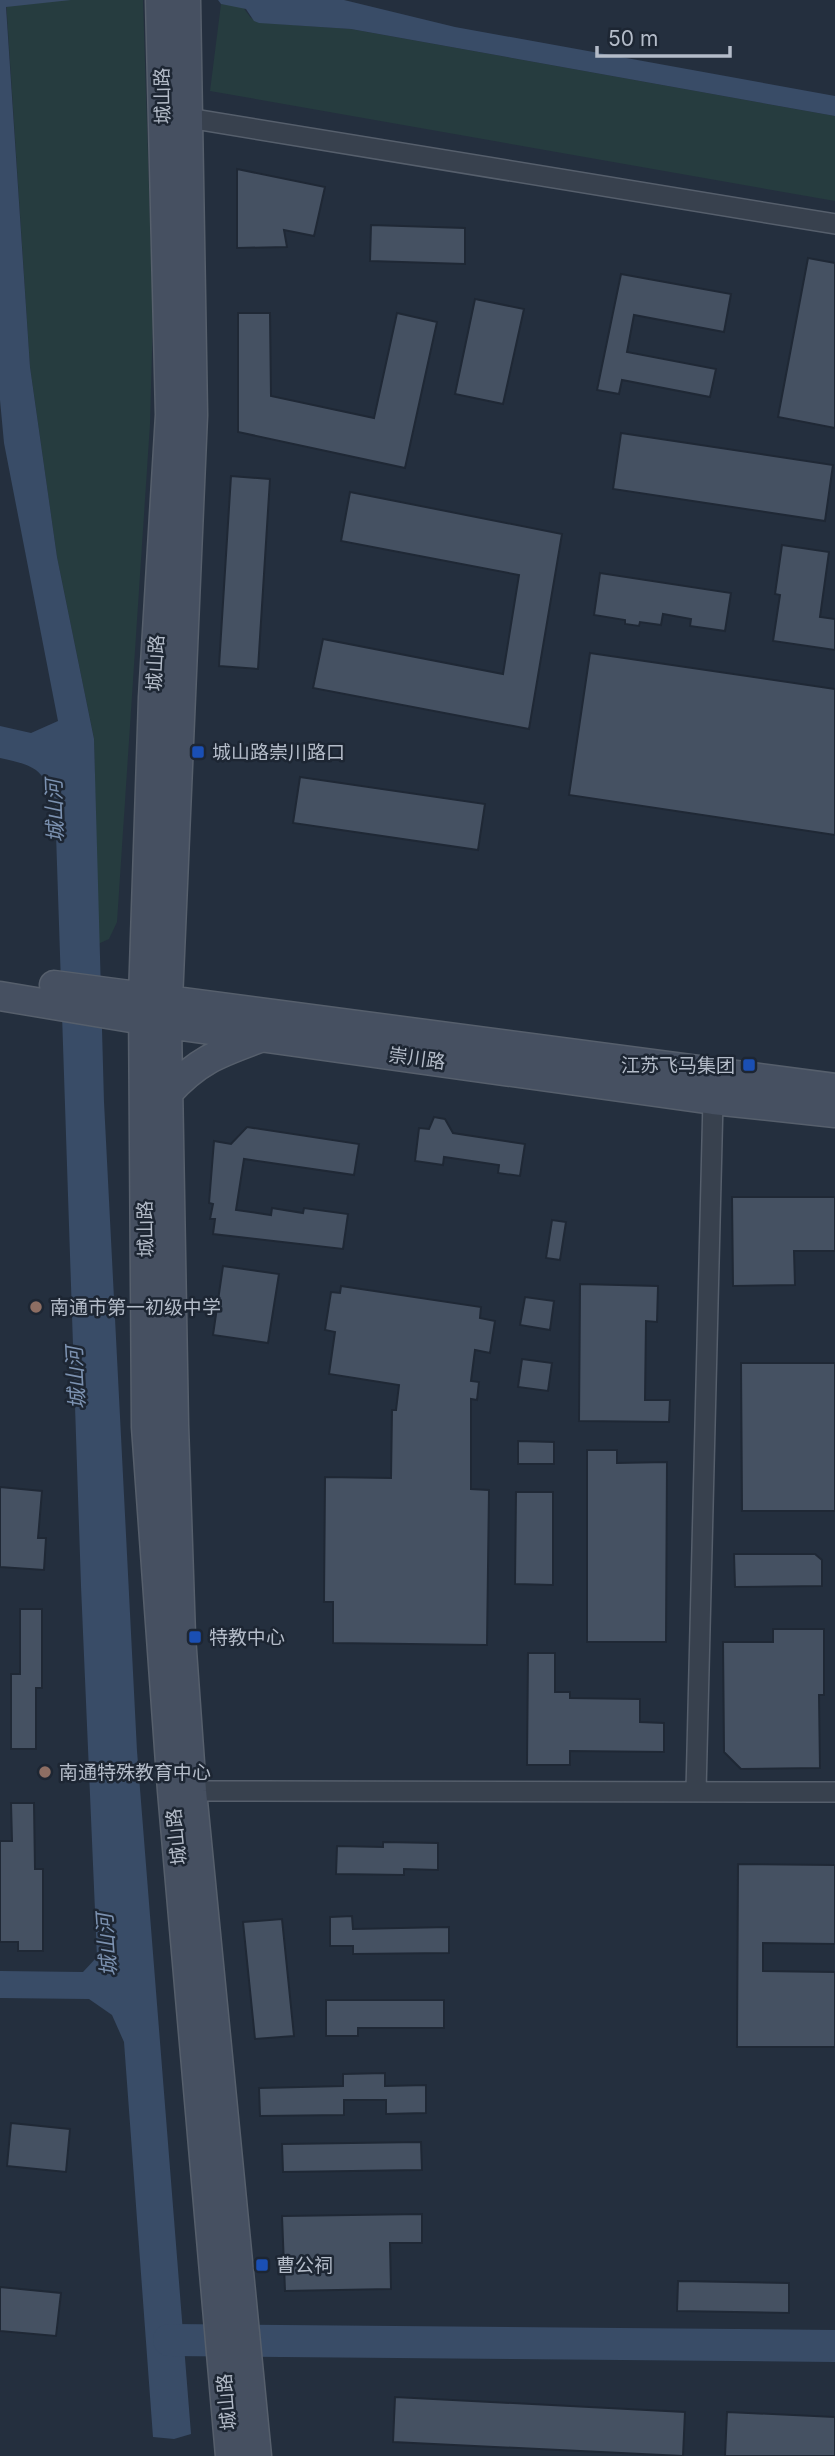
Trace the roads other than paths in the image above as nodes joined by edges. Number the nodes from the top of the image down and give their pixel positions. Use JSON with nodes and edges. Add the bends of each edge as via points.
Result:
{"nodes":[{"id":1,"x":160,"y":0,"type":"edge"},
{"id":2,"x":186,"y":0,"type":"edge"},
{"id":3,"x":175,"y":116,"type":"junction"},
{"id":4,"x":835,"y":224,"type":"edge"},
{"id":5,"x":0,"y":977,"type":"edge"},
{"id":6,"x":45,"y":993,"type":"junction"},
{"id":7,"x":0,"y":996,"type":"edge"},
{"id":8,"x":144,"y":1008,"type":"junction"},
{"id":9,"x":262,"y":1037,"type":"junction"},
{"id":10,"x":835,"y":1088,"type":"edge"},
{"id":11,"x":169,"y":1093,"type":"junction"},
{"id":12,"x":713,"y":1100,"type":"junction"},
{"id":13,"x":835,"y":1113,"type":"edge"},
{"id":14,"x":182,"y":1791,"type":"junction"},
{"id":15,"x":696,"y":1792,"type":"junction"},
{"id":16,"x":835,"y":1792,"type":"edge"},
{"id":17,"x":230,"y":2456,"type":"edge"},
{"id":18,"x":257,"y":2456,"type":"edge"}],
"edges":[{"from":1,"to":3,"type":"main road","name":"城山路"},
{"from":2,"to":3,"type":"main road","name":"城山路"},
{"from":3,"to":4,"type":"street"},
{"from":3,"to":8,"type":"main road","name":"城山路","via":[[193,415]]},
{"from":5,"to":6,"type":"main road","name":"崇川路"},
{"from":6,"to":7,"type":"main road","name":"崇川路"},
{"from":6,"to":8,"type":"main road","name":"崇川路"},
{"from":8,"to":9,"type":"main road","name":"崇川路"},
{"from":8,"to":10,"type":"main road","name":"崇川路"},
{"from":8,"to":11,"type":"main road","name":"城山路"},
{"from":8,"to":14,"type":"main road","name":"城山路","via":[[146,1427]]},
{"from":9,"to":11,"type":"main road","via":[[191,1069]]},
{"from":9,"to":12,"type":"main road","name":"崇川路"},
{"from":11,"to":14,"type":"main road","name":"城山路"},
{"from":12,"to":13,"type":"main road","name":"崇川路"},
{"from":12,"to":15,"type":"street"},
{"from":14,"to":15,"type":"street"},
{"from":14,"to":17,"type":"main road","name":"城山路"},
{"from":14,"to":18,"type":"main road","name":"城山路"},
{"from":15,"to":16,"type":"street"}]}
